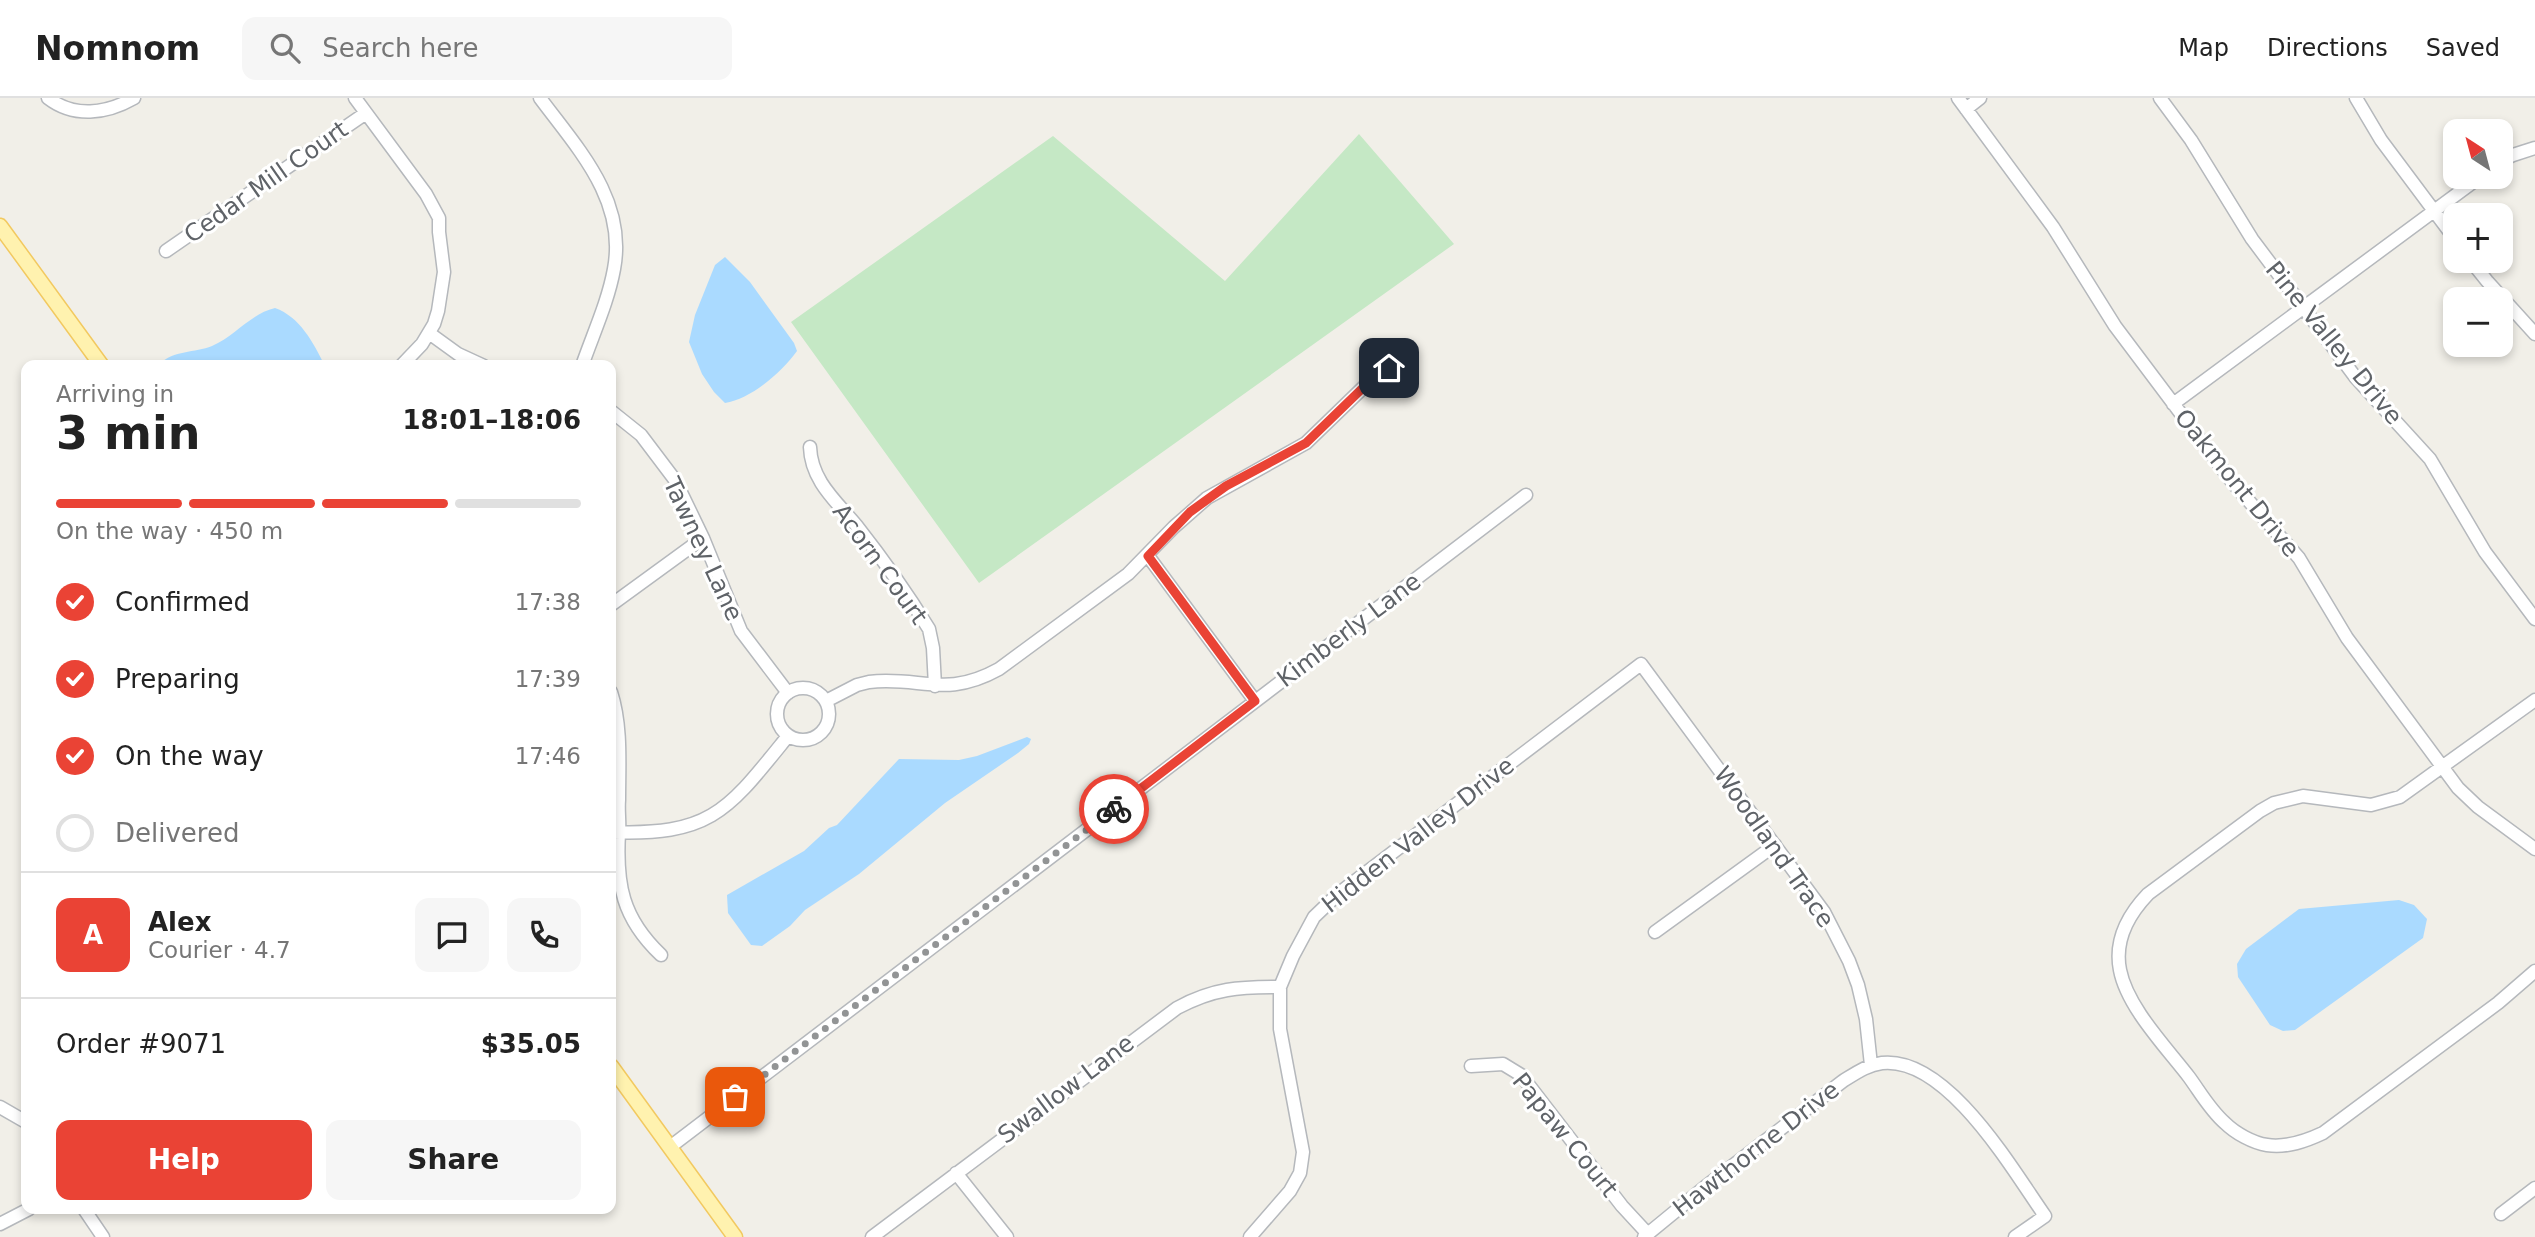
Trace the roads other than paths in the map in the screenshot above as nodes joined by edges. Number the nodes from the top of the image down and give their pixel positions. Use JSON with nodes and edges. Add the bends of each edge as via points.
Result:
{"nodes":[{"id":1,"x":47,"y":98,"type":"edge"},
{"id":2,"x":134,"y":98,"type":"edge"},
{"id":3,"x":355,"y":98,"type":"edge"},
{"id":4,"x":540,"y":98,"type":"edge"},
{"id":5,"x":1980,"y":98,"type":"edge"},
{"id":6,"x":2160,"y":98,"type":"edge"},
{"id":7,"x":2356,"y":98,"type":"edge"},
{"id":8,"x":1962,"y":103,"type":"edge"},
{"id":9,"x":366,"y":113,"type":"junction"},
{"id":10,"x":2535,"y":148,"type":"edge"},
{"id":11,"x":2513,"y":155,"type":"edge"},
{"id":12,"x":2464,"y":189,"type":"edge"},
{"id":13,"x":2434,"y":211,"type":"junction"},
{"id":14,"x":2443,"y":223,"type":"edge"},
{"id":15,"x":0,"y":226,"type":"edge"},
{"id":16,"x":166,"y":251,"type":"dead end"},
{"id":17,"x":2481,"y":273,"type":"edge"},
{"id":18,"x":2303,"y":307,"type":"junction"},
{"id":19,"x":429,"y":333,"type":"junction"},
{"id":20,"x":2535,"y":334,"type":"edge"},
{"id":21,"x":98,"y":360,"type":"edge"},
{"id":22,"x":407,"y":360,"type":"edge"},
{"id":23,"x":471,"y":360,"type":"edge"},
{"id":24,"x":584,"y":360,"type":"edge"},
{"id":25,"x":1403,"y":362,"type":"dead end"},
{"id":26,"x":2173,"y":404,"type":"junction"},
{"id":27,"x":616,"y":415,"type":"edge"},
{"id":28,"x":810,"y":447,"type":"dead end"},
{"id":29,"x":1527,"y":495,"type":"dead end"},
{"id":30,"x":702,"y":538,"type":"junction"},
{"id":31,"x":1148,"y":556,"type":"junction"},
{"id":32,"x":616,"y":601,"type":"edge"},
{"id":33,"x":2535,"y":619,"type":"edge"},
{"id":34,"x":935,"y":686,"type":"junction"},
{"id":35,"x":788,"y":693,"type":"junction"},
{"id":36,"x":1599,"y":696,"type":"joint"},
{"id":37,"x":2535,"y":700,"type":"edge"},
{"id":38,"x":826,"y":701,"type":"junction"},
{"id":39,"x":1255,"y":701,"type":"junction"},
{"id":40,"x":616,"y":717,"type":"edge"},
{"id":41,"x":788,"y":736,"type":"junction"},
{"id":42,"x":2443,"y":768,"type":"junction"},
{"id":43,"x":616,"y":777,"type":"edge"},
{"id":44,"x":616,"y":832,"type":"edge"},
{"id":45,"x":1775,"y":845,"type":"junction"},
{"id":46,"x":616,"y":848,"type":"edge"},
{"id":47,"x":2535,"y":849,"type":"edge"},
{"id":48,"x":1655,"y":932,"type":"dead end"},
{"id":49,"x":661,"y":955,"type":"dead end"},
{"id":50,"x":2535,"y":971,"type":"edge"},
{"id":51,"x":1280,"y":987,"type":"junction"},
{"id":52,"x":1871,"y":1065,"type":"junction"},
{"id":53,"x":1471,"y":1066,"type":"dead end"},
{"id":54,"x":616,"y":1073,"type":"edge"},
{"id":55,"x":0,"y":1107,"type":"edge"},
{"id":56,"x":21,"y":1115,"type":"edge"},
{"id":57,"x":670,"y":1147,"type":"junction"},
{"id":58,"x":956,"y":1173,"type":"junction"},
{"id":59,"x":2535,"y":1188,"type":"edge"},
{"id":60,"x":21,"y":1213,"type":"edge"},
{"id":61,"x":87,"y":1214,"type":"edge"},
{"id":62,"x":2501,"y":1214,"type":"dead end"},
{"id":63,"x":0,"y":1224,"type":"edge"},
{"id":64,"x":1645,"y":1235,"type":"edge"},
{"id":65,"x":103,"y":1237,"type":"edge"},
{"id":66,"x":735,"y":1237,"type":"edge"},
{"id":67,"x":872,"y":1237,"type":"edge"},
{"id":68,"x":1007,"y":1237,"type":"edge"},
{"id":69,"x":1250,"y":1237,"type":"edge"},
{"id":70,"x":2015,"y":1237,"type":"edge"}],
"edges":[{"from":1,"to":2,"type":"street","via":[[65,109],[87,113],[116,108]]},
{"from":3,"to":9,"type":"street"},
{"from":4,"to":24,"type":"street","via":[[597,177],[614,220],[615,267]]},
{"from":5,"to":8,"type":"street"},
{"from":6,"to":18,"type":"street","name":"Pine Valley Drive","via":[[2247,232]]},
{"from":7,"to":13,"type":"street"},
{"from":8,"to":26,"type":"street","name":"Oakmont Drive","via":[[2059,235],[2115,326]]},
{"from":9,"to":16,"type":"street","name":"Cedar Mill Court"},
{"from":9,"to":19,"type":"street","via":[[439,218],[443,285]]},
{"from":10,"to":11,"type":"street"},
{"from":12,"to":13,"type":"street"},
{"from":13,"to":14,"type":"street"},
{"from":13,"to":18,"type":"street"},
{"from":15,"to":21,"type":"main road"},
{"from":17,"to":20,"type":"street"},
{"from":18,"to":26,"type":"street"},
{"from":18,"to":33,"type":"street","name":"Pine Valley Drive","via":[[2356,378],[2430,459],[2485,552]]},
{"from":19,"to":22,"type":"street"},
{"from":19,"to":23,"type":"street"},
{"from":25,"to":31,"type":"street","via":[[1370,381],[1306,443],[1207,498]]},
{"from":26,"to":42,"type":"street","name":"Oakmont Drive","via":[[2233,483],[2299,558],[2347,638]]},
{"from":27,"to":30,"type":"street","name":"Tawney Lane","via":[[641,435],[675,480]]},
{"from":28,"to":34,"type":"street","name":"Acorn Court","via":[[823,486],[856,524],[929,629]]},
{"from":29,"to":39,"type":"street","name":"Kimberly Lane"},
{"from":30,"to":32,"type":"street"},
{"from":30,"to":35,"type":"street","name":"Tawney Lane","via":[[741,631]]},
{"from":31,"to":34,"type":"street","via":[[999,669],[975,681]]},
{"from":31,"to":39,"type":"street"},
{"from":34,"to":38,"type":"street","via":[[869,682]]},
{"from":35,"to":38,"type":"street","via":[[804,688]]},
{"from":35,"to":41,"type":"street","via":[[777,714]]},
{"from":36,"to":45,"type":"street","name":"Woodland Trace","via":[[1641,664]]},
{"from":36,"to":51,"type":"street","name":"Hidden Valley Drive","via":[[1338,894],[1314,917]]},
{"from":37,"to":42,"type":"street"},
{"from":38,"to":41,"type":"street","via":[[829,719],[821,734],[805,741]]},
{"from":39,"to":57,"type":"street","name":"Kimberly Lane"},
{"from":40,"to":43,"type":"street"},
{"from":41,"to":44,"type":"street","via":[[735,798],[702,822],[668,831]]},
{"from":42,"to":47,"type":"street","name":"Oakmont Drive","via":[[2478,807]]},
{"from":42,"to":50,"type":"street","via":[[2413,790],[2386,802],[2358,804],[2303,796],[2267,807],[2148,894],[2131,913],[2119,948],[2120,970],[2135,1006],[2223,1122],[2265,1145],[2298,1143],[2323,1133]]},
{"from":45,"to":48,"type":"street"},
{"from":45,"to":52,"type":"street","name":"Woodland Trace","via":[[1824,912],[1849,961],[1866,1019]]},
{"from":46,"to":49,"type":"street","via":[[628,912]]},
{"from":51,"to":58,"type":"street","name":"Swallow Lane","via":[[1234,987],[1177,1007]]},
{"from":51,"to":69,"type":"street","name":"Hidden Valley Drive","via":[[1280,1029],[1303,1152],[1300,1173],[1290,1191]]},
{"from":52,"to":64,"type":"street","name":"Hawthorne Drive","via":[[1843,1081]]},
{"from":52,"to":70,"type":"street","via":[[1890,1063],[1924,1072],[1969,1111],[2045,1216]]},
{"from":53,"to":64,"type":"street","name":"Papaw Court","via":[[1503,1064],[1521,1075]]},
{"from":54,"to":57,"type":"main road"},
{"from":55,"to":56,"type":"street"},
{"from":57,"to":66,"type":"main road"},
{"from":58,"to":67,"type":"street","name":"Swallow Lane"},
{"from":58,"to":68,"type":"street"},
{"from":59,"to":62,"type":"street"},
{"from":60,"to":63,"type":"street"},
{"from":61,"to":65,"type":"street"}]}
